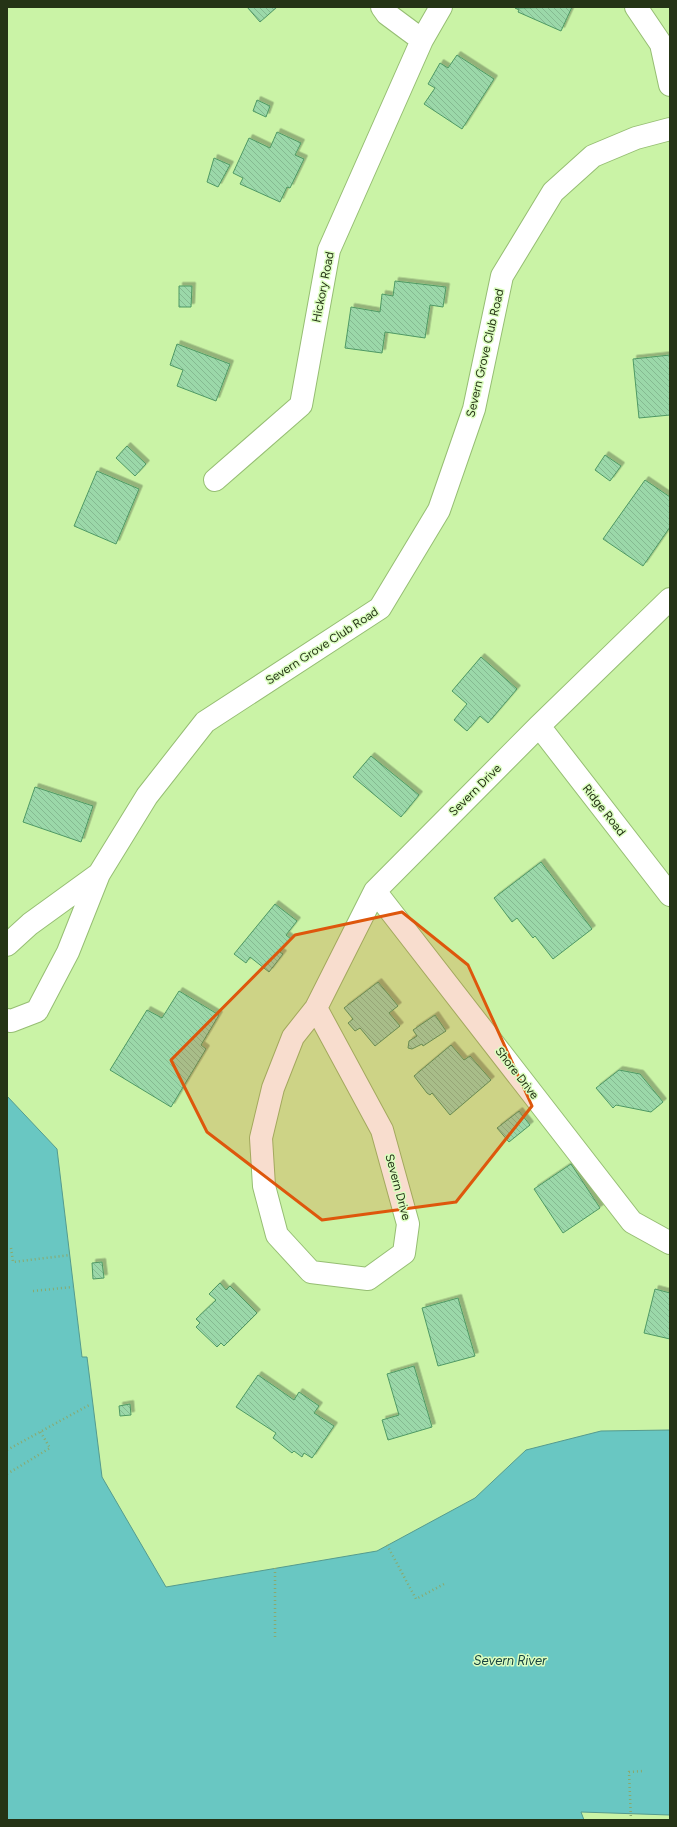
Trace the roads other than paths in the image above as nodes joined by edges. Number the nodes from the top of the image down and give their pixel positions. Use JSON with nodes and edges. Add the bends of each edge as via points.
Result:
{"nodes":[{"id":1,"x":382,"y":7,"type":"edge"},
{"id":2,"x":441,"y":7,"type":"edge"},
{"id":3,"x":636,"y":7,"type":"edge"},
{"id":4,"x":422,"y":40,"type":"junction"},
{"id":5,"x":670,"y":85,"type":"edge"},
{"id":6,"x":670,"y":129,"type":"edge"},
{"id":7,"x":216,"y":480,"type":"dead end"},
{"id":8,"x":670,"y":599,"type":"edge"},
{"id":9,"x":539,"y":726,"type":"junction"},
{"id":10,"x":99,"y":874,"type":"junction"},
{"id":11,"x":375,"y":891,"type":"junction"},
{"id":12,"x":670,"y":895,"type":"edge"},
{"id":13,"x":7,"y":946,"type":"edge"},
{"id":14,"x":316,"y":1008,"type":"junction"},
{"id":15,"x":7,"y":1020,"type":"edge"},
{"id":16,"x":670,"y":1243,"type":"edge"}],
"edges":[{"from":1,"to":4,"type":"street","via":[[387,14]]},
{"from":2,"to":4,"type":"street","name":"Hickory Road"},
{"from":3,"to":5,"type":"street","via":[[661,44]]},
{"from":4,"to":7,"type":"street","name":"Hickory Road","via":[[329,250],[301,405]]},
{"from":6,"to":10,"type":"street","name":"Severn Grove Club Road","via":[[636,138],[592,156],[553,192],[506,269],[502,276],[474,409],[439,510],[380,608],[205,722],[147,796]]},
{"from":8,"to":9,"type":"street","name":"Severn Drive"},
{"from":9,"to":11,"type":"street","name":"Severn Drive"},
{"from":9,"to":12,"type":"street","name":"Ridge Road"},
{"from":10,"to":13,"type":"street","via":[[30,924]]},
{"from":10,"to":15,"type":"street","via":[[68,952],[37,1011],[12,1021]]},
{"from":11,"to":14,"type":"street","name":"Severn Drive"},
{"from":11,"to":16,"type":"street","name":"Shore Drive","via":[[632,1222]]},
{"from":14,"to":14,"type":"street","name":"Severn Drive","via":[[293,1037],[273,1088],[261,1138],[264,1186],[277,1234],[311,1272],[368,1279],[404,1253],[408,1224],[382,1130]]}]}
